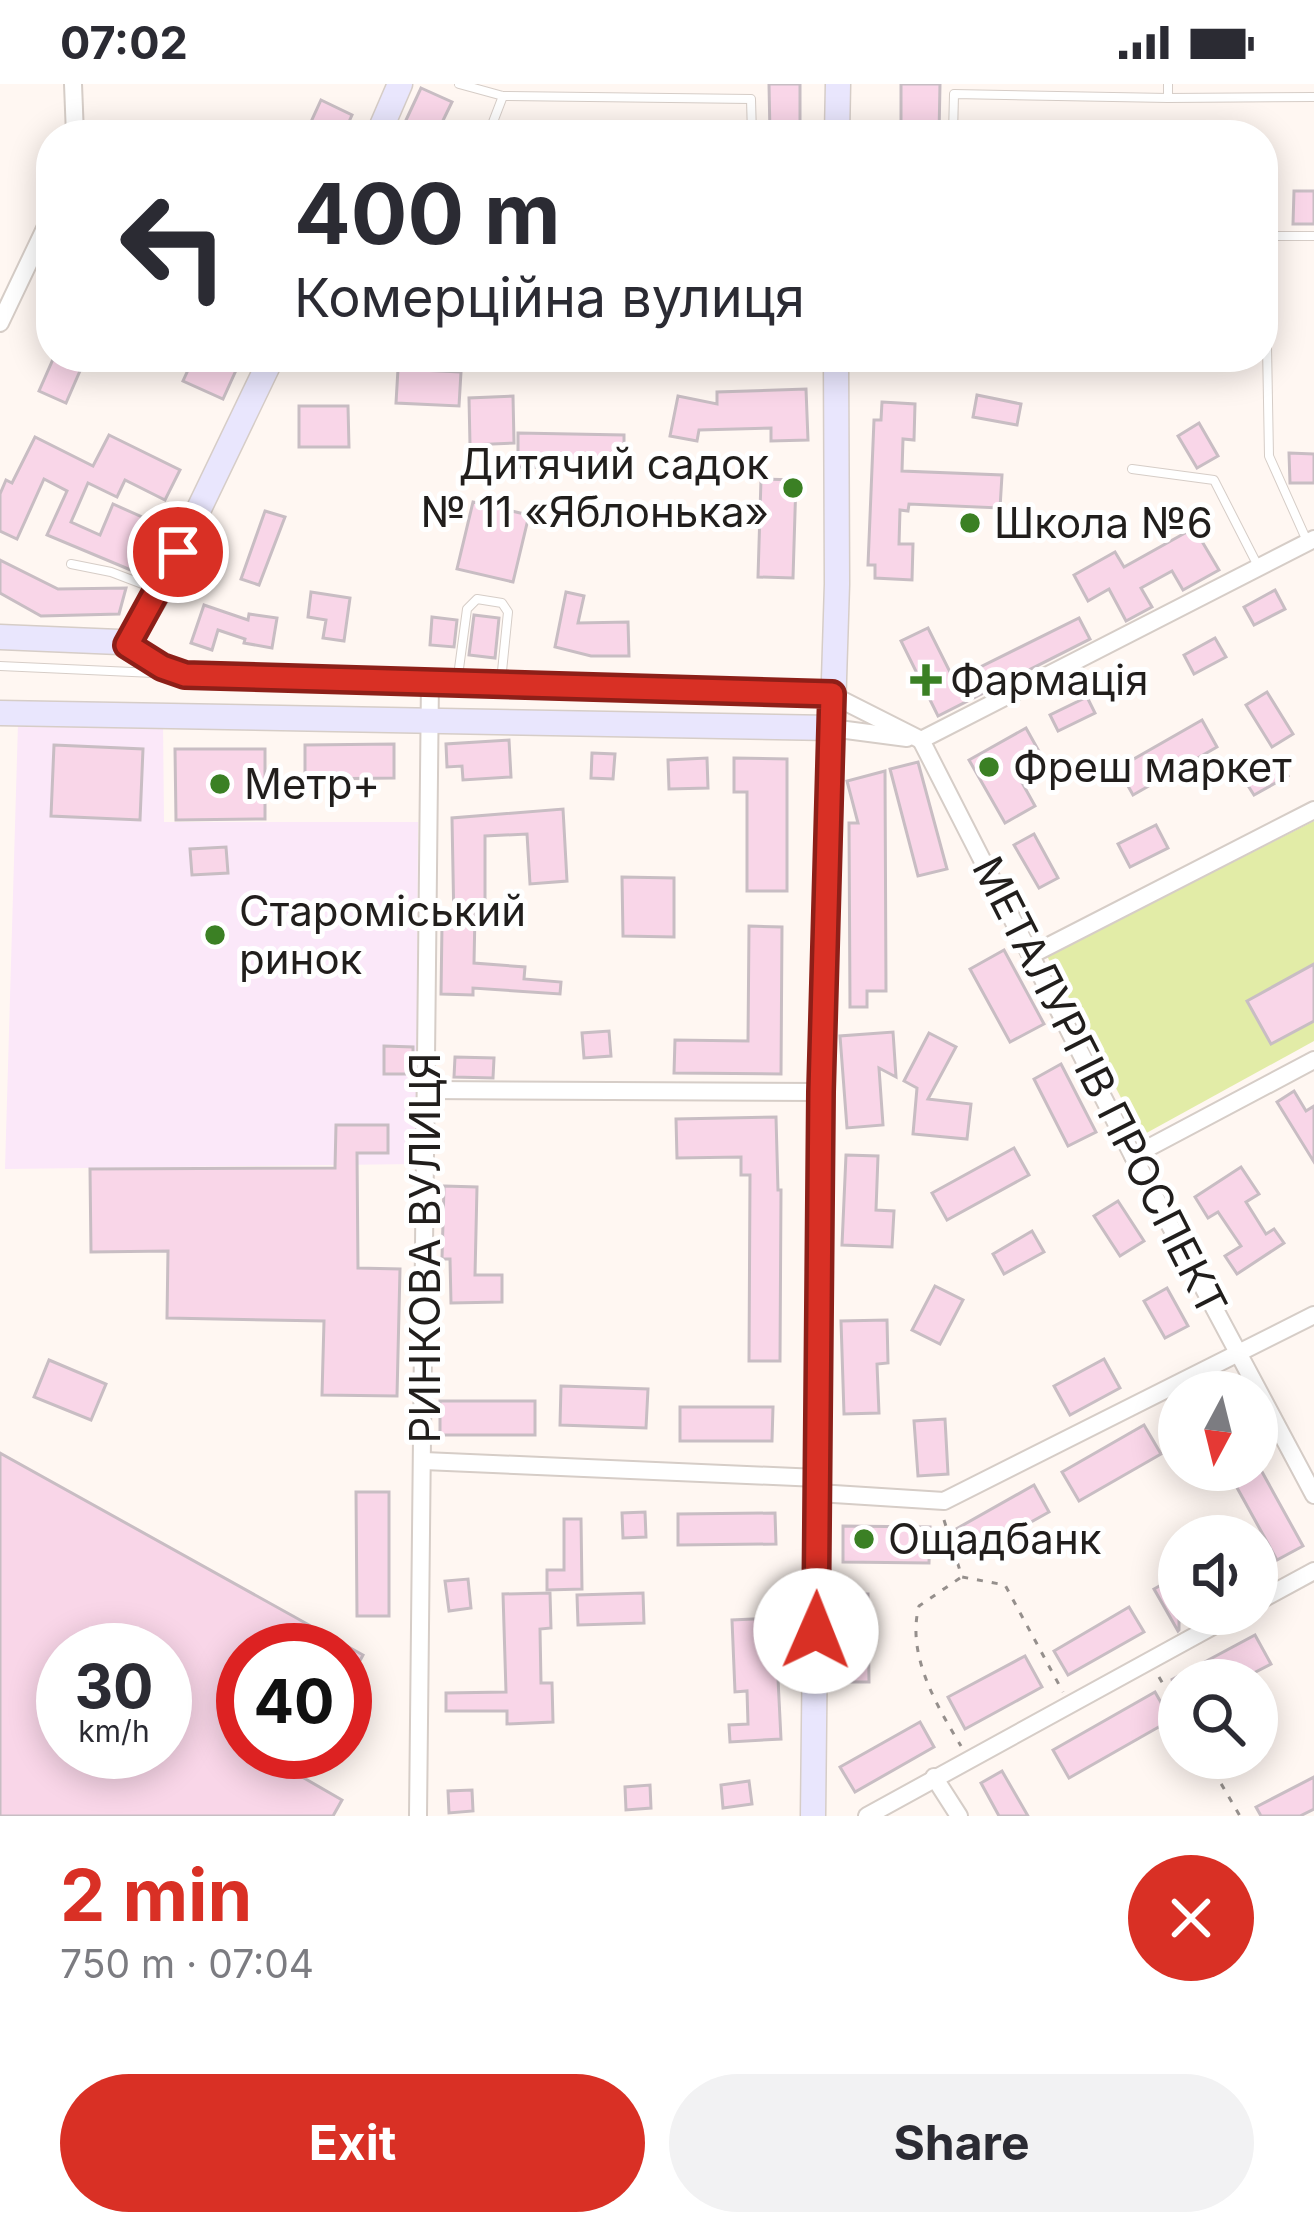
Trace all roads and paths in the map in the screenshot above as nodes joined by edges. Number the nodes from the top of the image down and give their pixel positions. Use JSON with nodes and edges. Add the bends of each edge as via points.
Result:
{"nodes":[{"id":1,"x":73,"y":84,"type":"edge"},
{"id":2,"x":400,"y":84,"type":"edge"},
{"id":3,"x":459,"y":84,"type":"edge"},
{"id":4,"x":838,"y":84,"type":"edge"},
{"id":5,"x":1168,"y":84,"type":"edge"},
{"id":6,"x":503,"y":96,"type":"junction"},
{"id":7,"x":1314,"y":97,"type":"edge"},
{"id":8,"x":1168,"y":98,"type":"junction"},
{"id":9,"x":74,"y":120,"type":"edge"},
{"id":10,"x":384,"y":120,"type":"edge"},
{"id":11,"x":494,"y":120,"type":"edge"},
{"id":12,"x":752,"y":120,"type":"edge"},
{"id":13,"x":837,"y":120,"type":"edge"},
{"id":14,"x":953,"y":120,"type":"edge"},
{"id":15,"x":1278,"y":236,"type":"edge"},
{"id":16,"x":1314,"y":236,"type":"edge"},
{"id":17,"x":36,"y":247,"type":"edge"},
{"id":18,"x":0,"y":323,"type":"edge"},
{"id":19,"x":265,"y":372,"type":"edge"},
{"id":20,"x":836,"y":372,"type":"edge"},
{"id":21,"x":1267,"y":372,"type":"edge"},
{"id":22,"x":1132,"y":469,"type":"dead end"},
{"id":23,"x":1311,"y":541,"type":"edge"},
{"id":24,"x":71,"y":564,"type":"dead end"},
{"id":25,"x":1258,"y":568,"type":"junction"},
{"id":26,"x":160,"y":590,"type":"junction"},
{"id":27,"x":0,"y":637,"type":"edge"},
{"id":28,"x":127,"y":645,"type":"junction"},
{"id":29,"x":0,"y":665,"type":"edge"},
{"id":30,"x":185,"y":675,"type":"junction"},
{"id":31,"x":430,"y":680,"type":"junction"},
{"id":32,"x":458,"y":681,"type":"junction"},
{"id":33,"x":501,"y":682,"type":"junction"},
{"id":34,"x":531,"y":684,"type":"junction"},
{"id":35,"x":832,"y":694,"type":"junction"},
{"id":36,"x":0,"y":713,"type":"edge"},
{"id":37,"x":428,"y":719,"type":"junction"},
{"id":38,"x":530,"y":723,"type":"junction"},
{"id":39,"x":831,"y":728,"type":"junction"},
{"id":40,"x":921,"y":740,"type":"junction"},
{"id":41,"x":1314,"y":810,"type":"edge"},
{"id":42,"x":1031,"y":955,"type":"junction"},
{"id":43,"x":1314,"y":1060,"type":"edge"},
{"id":44,"x":426,"y":1090,"type":"junction"},
{"id":45,"x":821,"y":1092,"type":"junction"},
{"id":46,"x":1133,"y":1156,"type":"junction"},
{"id":47,"x":1314,"y":1316,"type":"edge"},
{"id":48,"x":1239,"y":1355,"type":"junction"},
{"id":49,"x":424,"y":1461,"type":"junction"},
{"id":50,"x":818,"y":1485,"type":"junction"},
{"id":51,"x":1314,"y":1495,"type":"edge"},
{"id":52,"x":937,"y":1500,"type":"junction"},
{"id":53,"x":1314,"y":1571,"type":"edge"},
{"id":54,"x":962,"y":1577,"type":"junction"},
{"id":55,"x":1278,"y":1591,"type":"edge"},
{"id":56,"x":1196,"y":1635,"type":"edge"},
{"id":57,"x":1149,"y":1660,"type":"junction"},
{"id":58,"x":1158,"y":1675,"type":"edge"},
{"id":59,"x":1069,"y":1704,"type":"junction"},
{"id":60,"x":969,"y":1758,"type":"junction"},
{"id":61,"x":934,"y":1777,"type":"junction"},
{"id":62,"x":1218,"y":1779,"type":"edge"},
{"id":63,"x":418,"y":1816,"type":"edge"},
{"id":64,"x":813,"y":1816,"type":"edge"},
{"id":65,"x":867,"y":1816,"type":"edge"},
{"id":66,"x":959,"y":1816,"type":"edge"},
{"id":67,"x":1240,"y":1816,"type":"edge"}],
"edges":[{"from":1,"to":9,"type":"street"},
{"from":2,"to":10,"type":"street"},
{"from":3,"to":6,"type":"lane"},
{"from":4,"to":13,"type":"street"},
{"from":5,"to":8,"type":"lane"},
{"from":6,"to":11,"type":"lane"},
{"from":6,"to":12,"type":"lane","via":[[751,99]]},
{"from":7,"to":8,"type":"lane"},
{"from":8,"to":14,"type":"lane","via":[[954,94]]},
{"from":15,"to":16,"type":"lane"},
{"from":17,"to":18,"type":"street"},
{"from":19,"to":26,"type":"street"},
{"from":20,"to":35,"type":"street"},
{"from":21,"to":23,"type":"lane","via":[[1269,456]]},
{"from":22,"to":25,"type":"lane","via":[[1214,480]]},
{"from":23,"to":25,"type":"street"},
{"from":24,"to":26,"type":"lane"},
{"from":25,"to":40,"type":"street"},
{"from":26,"to":28,"type":"street"},
{"from":27,"to":28,"type":"street"},
{"from":28,"to":30,"type":"street"},
{"from":29,"to":30,"type":"lane"},
{"from":30,"to":31,"type":"street"},
{"from":31,"to":32,"type":"street"},
{"from":31,"to":37,"type":"street","name":"РИНКОВА ВУЛИЦЯ"},
{"from":32,"to":33,"type":"street"},
{"from":32,"to":33,"type":"lane","via":[[466,609],[477,599],[508,612]]},
{"from":33,"to":34,"type":"street"},
{"from":34,"to":35,"type":"street"},
{"from":34,"to":38,"type":"street"},
{"from":35,"to":39,"type":"street"},
{"from":35,"to":40,"type":"street"},
{"from":36,"to":37,"type":"street"},
{"from":37,"to":38,"type":"street"},
{"from":37,"to":44,"type":"street","name":"РИНКОВА ВУЛИЦЯ"},
{"from":38,"to":39,"type":"street"},
{"from":39,"to":40,"type":"street"},
{"from":39,"to":45,"type":"street"},
{"from":40,"to":42,"type":"street","name":"МЕТАЛУРГІВ ПРОСПЕКТ"},
{"from":41,"to":42,"type":"street"},
{"from":42,"to":46,"type":"street","name":"МЕТАЛУРГІВ ПРОСПЕКТ"},
{"from":43,"to":46,"type":"street"},
{"from":44,"to":45,"type":"street"},
{"from":44,"to":49,"type":"street","name":"РИНКОВА ВУЛИЦЯ"},
{"from":45,"to":50,"type":"street"},
{"from":46,"to":48,"type":"street","name":"МЕТАЛУРГІВ ПРОСПЕКТ"},
{"from":47,"to":48,"type":"street"},
{"from":48,"to":51,"type":"street","name":"МЕТАЛУРГІВ ПРОСПЕКТ"},
{"from":48,"to":52,"type":"street"},
{"from":49,"to":50,"type":"street"},
{"from":49,"to":63,"type":"street","name":"РИНКОВА ВУЛИЦЯ"},
{"from":50,"to":52,"type":"street"},
{"from":50,"to":64,"type":"street"},
{"from":52,"to":54,"type":"path"},
{"from":53,"to":55,"type":"street"},
{"from":54,"to":59,"type":"path","via":[[1005,1586]]},
{"from":54,"to":60,"type":"path","via":[[919,1606],[914,1623],[936,1704]]},
{"from":56,"to":57,"type":"street"},
{"from":57,"to":58,"type":"path"},
{"from":57,"to":59,"type":"street"},
{"from":59,"to":60,"type":"street"},
{"from":60,"to":61,"type":"street"},
{"from":61,"to":65,"type":"street"},
{"from":61,"to":66,"type":"street"},
{"from":62,"to":67,"type":"path"}]}
